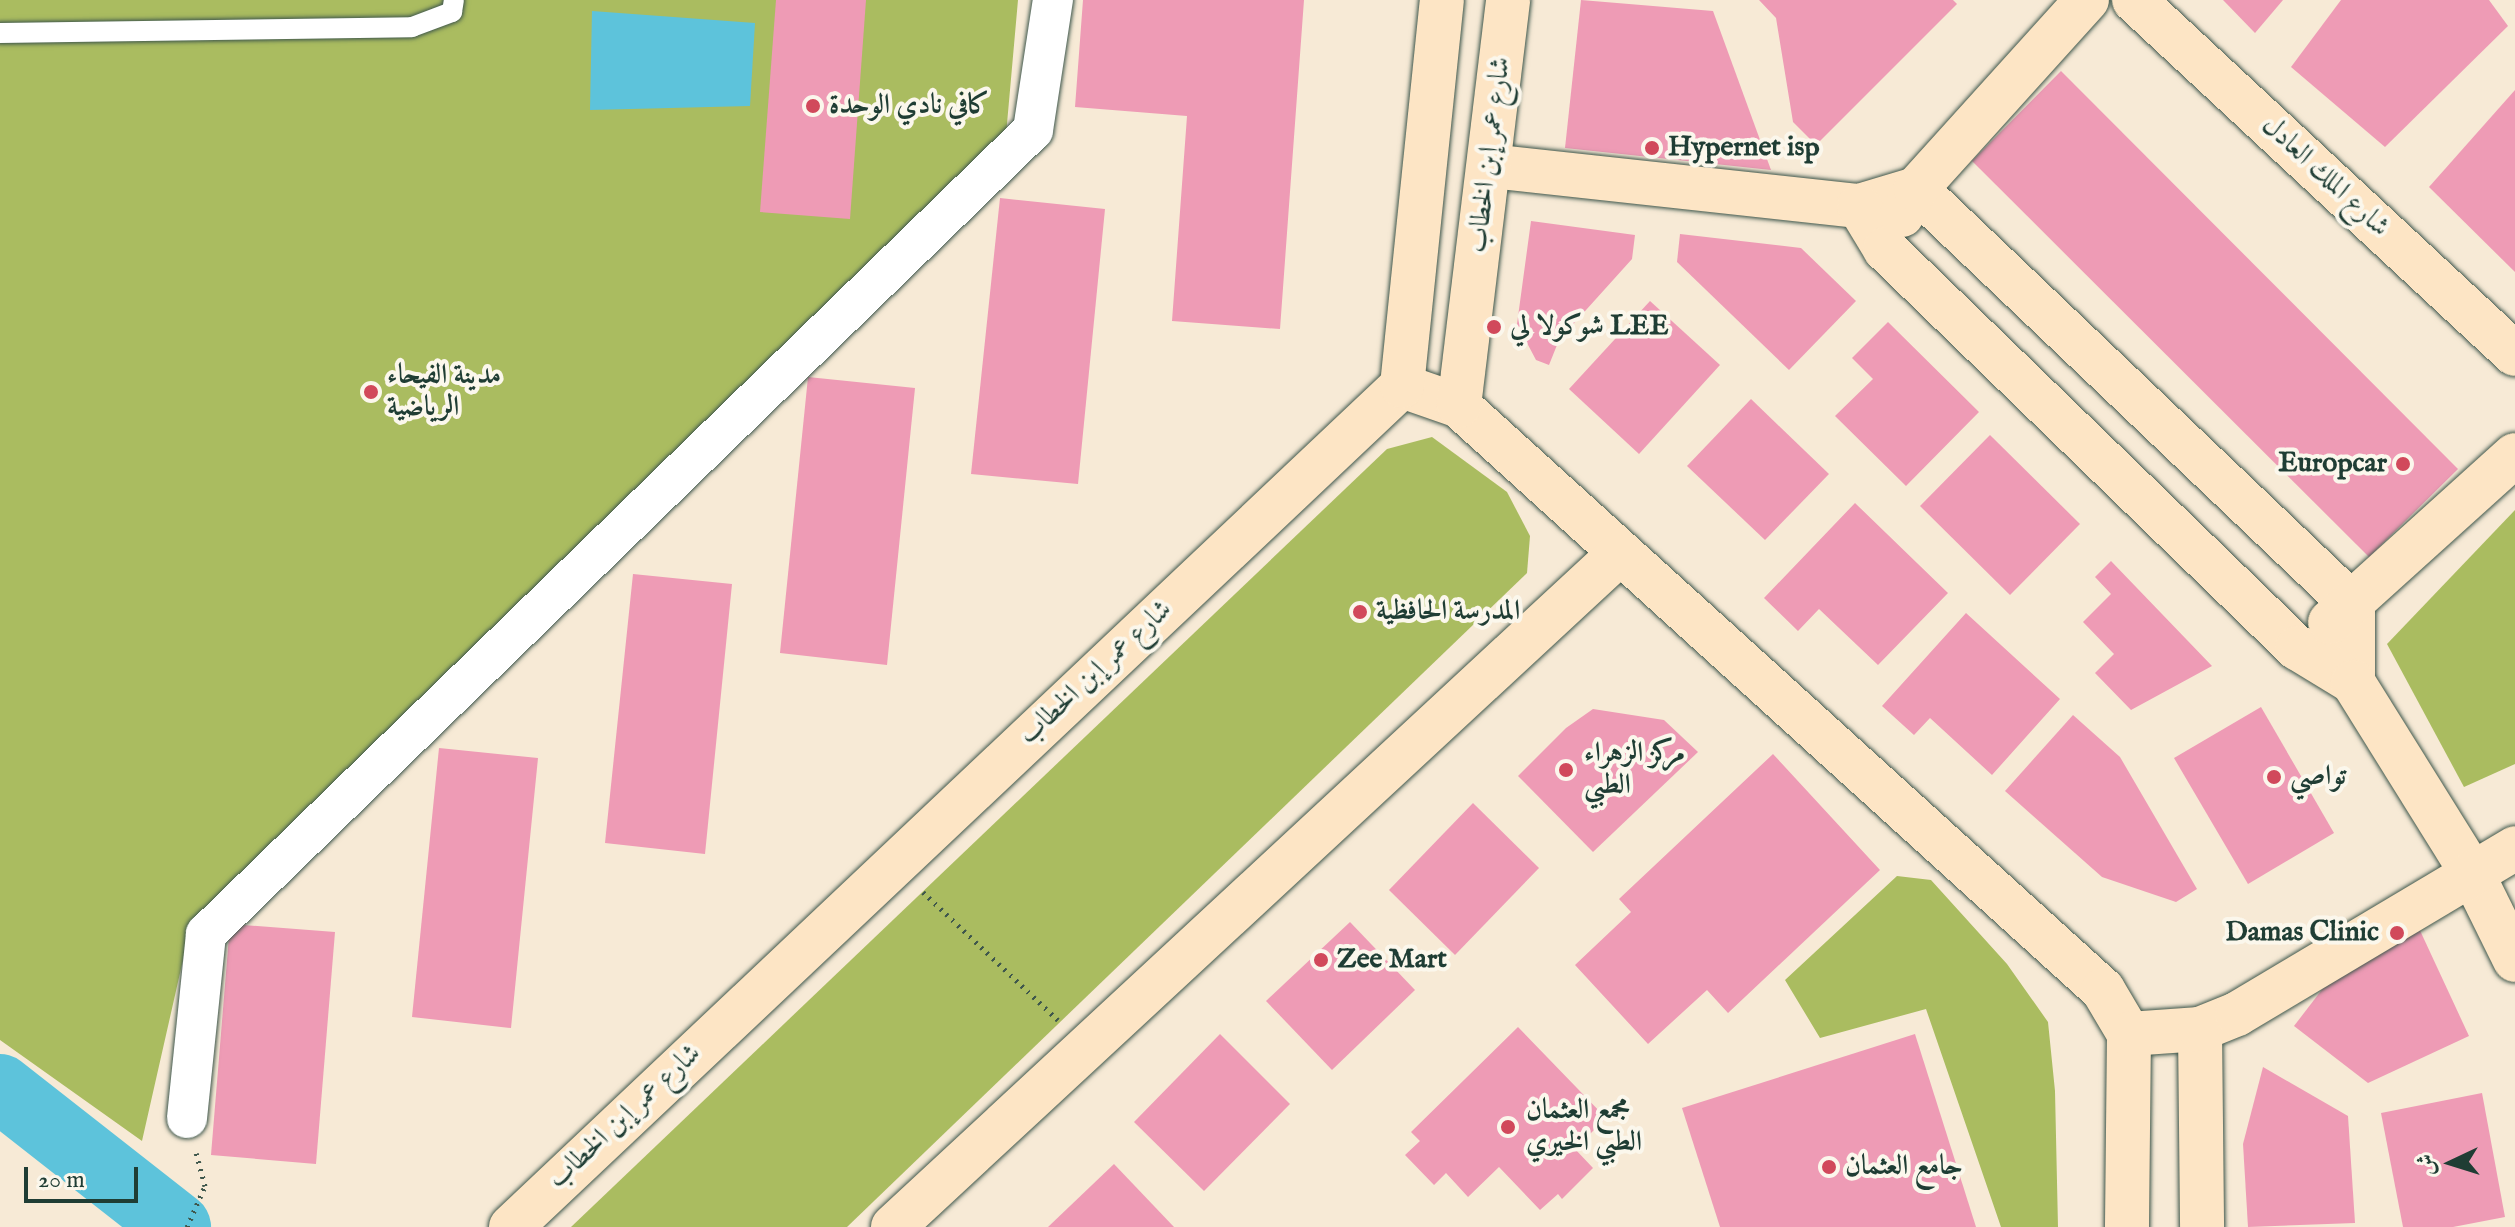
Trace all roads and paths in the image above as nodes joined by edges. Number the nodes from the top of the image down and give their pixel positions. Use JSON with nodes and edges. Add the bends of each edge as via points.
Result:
{"nodes":[{"id":1,"x":454,"y":0,"type":"edge"},
{"id":2,"x":1053,"y":0,"type":"edge"},
{"id":3,"x":1442,"y":0,"type":"edge"},
{"id":4,"x":1508,"y":0,"type":"edge"},
{"id":5,"x":2087,"y":0,"type":"edge"},
{"id":6,"x":2134,"y":0,"type":"edge"},
{"id":7,"x":0,"y":33,"type":"edge"},
{"id":8,"x":1490,"y":166,"type":"junction"},
{"id":9,"x":1916,"y":189,"type":"junction"},
{"id":10,"x":1859,"y":206,"type":"junction"},
{"id":11,"x":1885,"y":249,"type":"junction"},
{"id":12,"x":2515,"y":354,"type":"edge"},
{"id":13,"x":1402,"y":386,"type":"junction"},
{"id":14,"x":1459,"y":406,"type":"junction"},
{"id":15,"x":2515,"y":455,"type":"edge"},
{"id":16,"x":1620,"y":553,"type":"junction"},
{"id":17,"x":2353,"y":605,"type":"junction"},
{"id":18,"x":2297,"y":648,"type":"junction"},
{"id":19,"x":2353,"y":682,"type":"junction"},
{"id":20,"x":2515,"y":848,"type":"edge"},
{"id":21,"x":893,"y":864,"type":"junction"},
{"id":22,"x":2472,"y":873,"type":"junction"},
{"id":23,"x":2515,"y":960,"type":"edge"},
{"id":24,"x":2200,"y":1029,"type":"junction"},
{"id":25,"x":2129,"y":1034,"type":"junction"},
{"id":26,"x":1088,"y":1048,"type":"junction"},
{"id":27,"x":187,"y":1118,"type":"joint"},
{"id":28,"x":187,"y":1227,"type":"edge"},
{"id":29,"x":511,"y":1227,"type":"edge"},
{"id":30,"x":893,"y":1227,"type":"edge"},
{"id":31,"x":2127,"y":1227,"type":"edge"},
{"id":32,"x":2202,"y":1227,"type":"edge"}],
"edges":[{"from":1,"to":7,"type":"lane","via":[[452,12],[412,27]]},
{"from":2,"to":27,"type":"street","via":[[1033,130],[206,934]]},
{"from":3,"to":13,"type":"street"},
{"from":4,"to":8,"type":"street","name":"شارع عمر إبن الخطاب"},
{"from":5,"to":9,"type":"street"},
{"from":6,"to":12,"type":"street","name":"شارع الملك العادل"},
{"from":8,"to":10,"type":"street"},
{"from":8,"to":14,"type":"street","name":"شارع عمر إبن الخطاب"},
{"from":9,"to":10,"type":"street"},
{"from":9,"to":11,"type":"street"},
{"from":9,"to":17,"type":"street"},
{"from":10,"to":11,"type":"street"},
{"from":11,"to":18,"type":"street"},
{"from":13,"to":14,"type":"street"},
{"from":13,"to":21,"type":"street","name":"شارع عمر إبن الخطاب"},
{"from":14,"to":16,"type":"street"},
{"from":15,"to":17,"type":"street"},
{"from":16,"to":25,"type":"street","via":[[2083,968]]},
{"from":16,"to":26,"type":"street"},
{"from":17,"to":18,"type":"street"},
{"from":17,"to":19,"type":"street"},
{"from":18,"to":19,"type":"street"},
{"from":19,"to":22,"type":"street"},
{"from":20,"to":22,"type":"street"},
{"from":21,"to":26,"type":"path"},
{"from":21,"to":29,"type":"street","name":"شارع عمر إبن الخطاب"},
{"from":22,"to":23,"type":"street"},
{"from":22,"to":24,"type":"street","via":[[2237,1014]]},
{"from":24,"to":25,"type":"street"},
{"from":24,"to":32,"type":"street"},
{"from":25,"to":31,"type":"street"},
{"from":26,"to":30,"type":"street"},
{"from":27,"to":28,"type":"path","via":[[205,1186]]}]}
